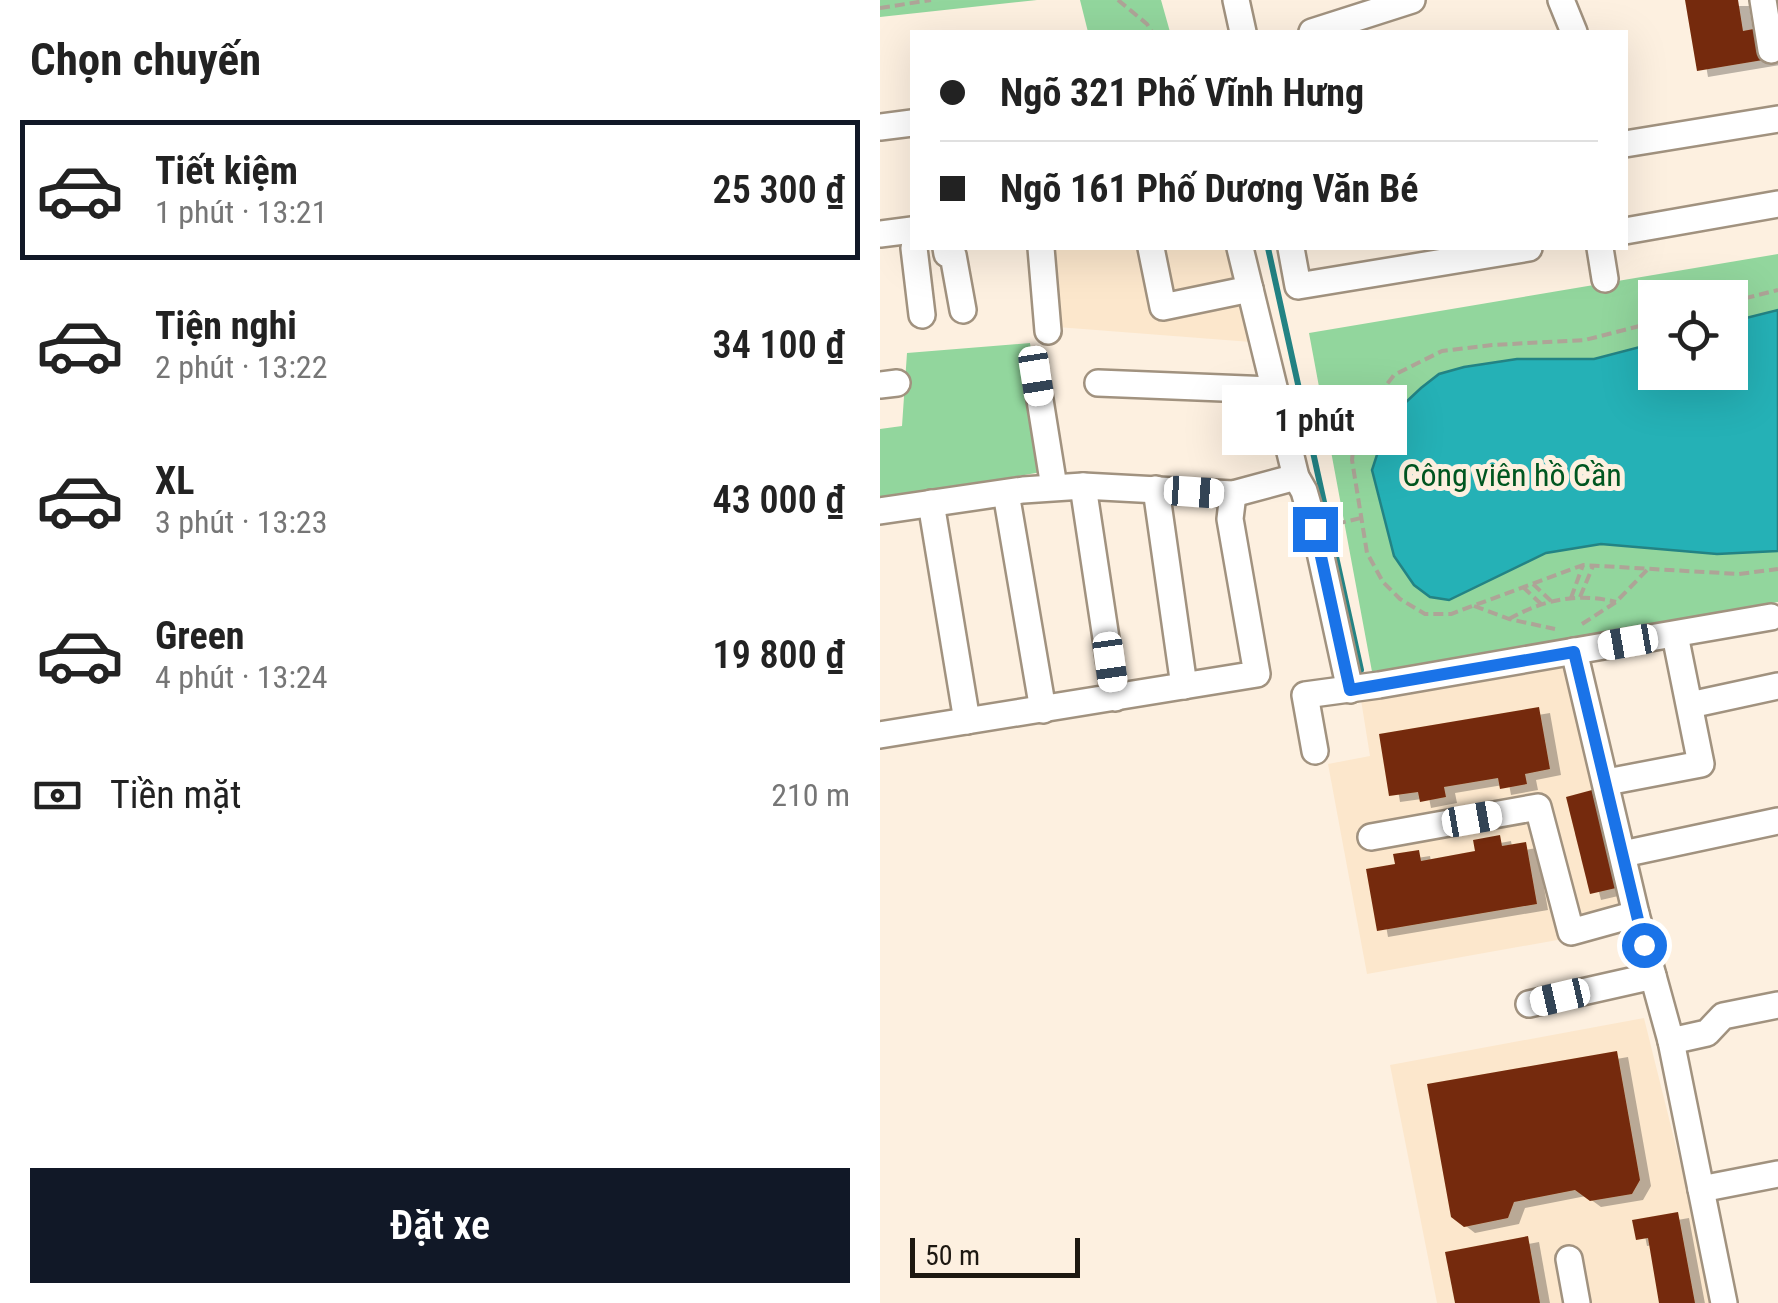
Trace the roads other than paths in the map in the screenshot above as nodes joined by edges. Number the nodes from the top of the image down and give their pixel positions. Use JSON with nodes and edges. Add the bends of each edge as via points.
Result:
{"nodes":[{"id":1,"x":1236,"y":0,"type":"edge"},
{"id":2,"x":1412,"y":0,"type":"edge"},
{"id":3,"x":1562,"y":0,"type":"edge"},
{"id":4,"x":1763,"y":0,"type":"edge"},
{"id":5,"x":1358,"y":26,"type":"edge"},
{"id":6,"x":1243,"y":30,"type":"edge"},
{"id":7,"x":1327,"y":30,"type":"edge"},
{"id":8,"x":1573,"y":30,"type":"edge"},
{"id":9,"x":1772,"y":50,"type":"dead end"},
{"id":10,"x":1778,"y":119,"type":"edge"},
{"id":11,"x":910,"y":123,"type":"edge"},
{"id":12,"x":880,"y":127,"type":"edge"},
{"id":13,"x":1628,"y":144,"type":"edge"},
{"id":14,"x":1778,"y":204,"type":"edge"},
{"id":15,"x":1628,"y":230,"type":"edge"},
{"id":16,"x":910,"y":232,"type":"edge"},
{"id":17,"x":880,"y":234,"type":"edge"},
{"id":18,"x":914,"y":250,"type":"edge"},
{"id":19,"x":946,"y":250,"type":"edge"},
{"id":20,"x":1041,"y":250,"type":"edge"},
{"id":21,"x":1150,"y":250,"type":"edge"},
{"id":22,"x":1240,"y":250,"type":"edge"},
{"id":23,"x":1291,"y":250,"type":"edge"},
{"id":24,"x":1516,"y":250,"type":"edge"},
{"id":25,"x":1600,"y":250,"type":"edge"},
{"id":26,"x":1606,"y":279,"type":"dead end"},
{"id":27,"x":1250,"y":289,"type":"junction"},
{"id":28,"x":963,"y":310,"type":"dead end"},
{"id":29,"x":922,"y":316,"type":"dead end"},
{"id":30,"x":1048,"y":331,"type":"dead end"},
{"id":31,"x":1036,"y":376,"type":"dead end"},
{"id":32,"x":1098,"y":382,"type":"dead end"},
{"id":33,"x":1274,"y":390,"type":"junction"},
{"id":34,"x":1296,"y":476,"type":"junction"},
{"id":35,"x":1082,"y":486,"type":"junction"},
{"id":36,"x":1054,"y":487,"type":"junction"},
{"id":37,"x":1156,"y":489,"type":"junction"},
{"id":38,"x":1006,"y":492,"type":"junction"},
{"id":39,"x":1233,"y":494,"type":"junction"},
{"id":40,"x":931,"y":503,"type":"junction"},
{"id":41,"x":880,"y":510,"type":"edge"},
{"id":42,"x":1771,"y":617,"type":"dead end"},
{"id":43,"x":1675,"y":635,"type":"junction"},
{"id":44,"x":1574,"y":652,"type":"junction"},
{"id":45,"x":1184,"y":686,"type":"junction"},
{"id":46,"x":1778,"y":686,"type":"edge"},
{"id":47,"x":1350,"y":690,"type":"junction"},
{"id":48,"x":1115,"y":698,"type":"junction"},
{"id":49,"x":1690,"y":705,"type":"junction"},
{"id":50,"x":1043,"y":710,"type":"junction"},
{"id":51,"x":968,"y":722,"type":"junction"},
{"id":52,"x":880,"y":735,"type":"edge"},
{"id":53,"x":1315,"y":751,"type":"dead end"},
{"id":54,"x":1607,"y":782,"type":"junction"},
{"id":55,"x":1778,"y":821,"type":"edge"},
{"id":56,"x":1371,"y":837,"type":"dead end"},
{"id":57,"x":1623,"y":854,"type":"junction"},
{"id":58,"x":1636,"y":914,"type":"junction"},
{"id":59,"x":1653,"y":976,"type":"junction"},
{"id":60,"x":1529,"y":1004,"type":"dead end"},
{"id":61,"x":1778,"y":1004,"type":"edge"},
{"id":62,"x":1671,"y":1041,"type":"junction"},
{"id":63,"x":1778,"y":1174,"type":"edge"},
{"id":64,"x":1701,"y":1189,"type":"junction"},
{"id":65,"x":1569,"y":1259,"type":"dead end"},
{"id":66,"x":1577,"y":1303,"type":"edge"},
{"id":67,"x":1724,"y":1303,"type":"edge"}],
"edges":[{"from":1,"to":6,"type":"street"},
{"from":2,"to":5,"type":"street"},
{"from":3,"to":8,"type":"street"},
{"from":4,"to":9,"type":"street"},
{"from":5,"to":7,"type":"street"},
{"from":10,"to":13,"type":"street"},
{"from":11,"to":12,"type":"street"},
{"from":14,"to":15,"type":"street"},
{"from":16,"to":17,"type":"street"},
{"from":18,"to":29,"type":"street"},
{"from":19,"to":28,"type":"street"},
{"from":20,"to":30,"type":"street"},
{"from":21,"to":27,"type":"street","via":[[1163,307]]},
{"from":22,"to":27,"type":"street"},
{"from":23,"to":24,"type":"street","via":[[1298,286]]},
{"from":25,"to":26,"type":"street"},
{"from":27,"to":33,"type":"street"},
{"from":31,"to":36,"type":"street"},
{"from":32,"to":33,"type":"street"},
{"from":33,"to":34,"type":"street"},
{"from":34,"to":39,"type":"street"},
{"from":34,"to":47,"type":"street","via":[[1315,529]]},
{"from":35,"to":36,"type":"street"},
{"from":35,"to":37,"type":"street"},
{"from":35,"to":48,"type":"street"},
{"from":36,"to":38,"type":"street"},
{"from":37,"to":39,"type":"street"},
{"from":37,"to":45,"type":"street"},
{"from":38,"to":40,"type":"street"},
{"from":38,"to":50,"type":"street"},
{"from":39,"to":45,"type":"street","via":[[1230,519],[1257,674]]},
{"from":40,"to":41,"type":"street"},
{"from":40,"to":51,"type":"street"},
{"from":42,"to":43,"type":"street"},
{"from":43,"to":44,"type":"street"},
{"from":43,"to":49,"type":"street"},
{"from":44,"to":47,"type":"street"},
{"from":44,"to":54,"type":"street"},
{"from":45,"to":48,"type":"street"},
{"from":46,"to":49,"type":"street"},
{"from":47,"to":53,"type":"street","via":[[1305,695]]},
{"from":48,"to":50,"type":"street"},
{"from":49,"to":54,"type":"street","via":[[1701,764]]},
{"from":50,"to":51,"type":"street"},
{"from":51,"to":52,"type":"street"},
{"from":54,"to":57,"type":"street"},
{"from":55,"to":57,"type":"street"},
{"from":56,"to":58,"type":"street","via":[[1538,807],[1571,932]]},
{"from":57,"to":58,"type":"street"},
{"from":58,"to":59,"type":"street"},
{"from":59,"to":60,"type":"street"},
{"from":59,"to":62,"type":"street"},
{"from":61,"to":62,"type":"street","via":[[1723,1016],[1707,1033]]},
{"from":62,"to":64,"type":"street"},
{"from":63,"to":64,"type":"street"},
{"from":64,"to":67,"type":"street"},
{"from":65,"to":66,"type":"street"}]}
